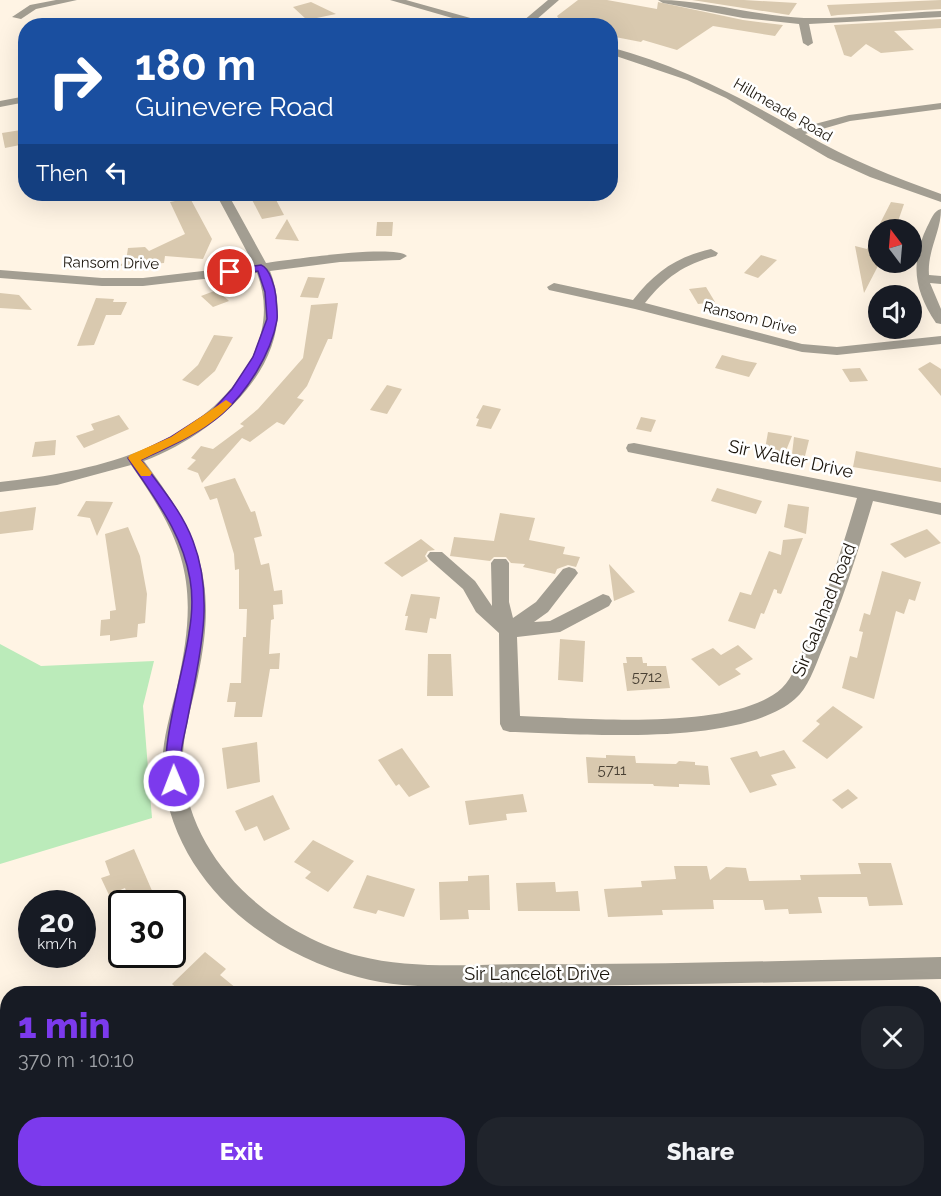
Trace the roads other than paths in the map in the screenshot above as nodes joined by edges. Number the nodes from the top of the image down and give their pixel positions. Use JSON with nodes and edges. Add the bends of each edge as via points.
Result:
{"nodes":[{"id":1,"x":72,"y":0,"type":"edge"},
{"id":2,"x":395,"y":0,"type":"edge"},
{"id":3,"x":554,"y":0,"type":"edge"},
{"id":4,"x":663,"y":0,"type":"edge"},
{"id":5,"x":941,"y":14,"type":"edge"},
{"id":6,"x":17,"y":17,"type":"dead end"},
{"id":7,"x":464,"y":18,"type":"edge"},
{"id":8,"x":532,"y":18,"type":"edge"},
{"id":9,"x":804,"y":21,"type":"junction"},
{"id":10,"x":808,"y":43,"type":"dead end"},
{"id":11,"x":618,"y":52,"type":"edge"},
{"id":12,"x":18,"y":101,"type":"edge"},
{"id":13,"x":0,"y":104,"type":"edge"},
{"id":14,"x":941,"y":106,"type":"edge"},
{"id":15,"x":793,"y":134,"type":"junction"},
{"id":16,"x":941,"y":198,"type":"edge"},
{"id":17,"x":226,"y":201,"type":"edge"},
{"id":18,"x":941,"y":213,"type":"edge"},
{"id":19,"x":711,"y":253,"type":"dead end"},
{"id":20,"x":400,"y":256,"type":"dead end"},
{"id":21,"x":261,"y":268,"type":"junction"},
{"id":22,"x":0,"y":274,"type":"edge"},
{"id":23,"x":921,"y":278,"type":"junction"},
{"id":24,"x":941,"y":280,"type":"edge"},
{"id":25,"x":554,"y":287,"type":"dead end"},
{"id":26,"x":636,"y":305,"type":"junction"},
{"id":27,"x":941,"y":320,"type":"edge"},
{"id":28,"x":941,"y":340,"type":"edge"},
{"id":29,"x":634,"y":448,"type":"dead end"},
{"id":30,"x":134,"y":458,"type":"junction"},
{"id":31,"x":0,"y":487,"type":"edge"},
{"id":32,"x":866,"y":495,"type":"junction"},
{"id":33,"x":941,"y":509,"type":"edge"},
{"id":34,"x":436,"y":556,"type":"dead end"},
{"id":35,"x":500,"y":563,"type":"dead end"},
{"id":36,"x":569,"y":573,"type":"dead end"},
{"id":37,"x":603,"y":601,"type":"dead end"},
{"id":38,"x":508,"y":631,"type":"junction"},
{"id":39,"x":941,"y":969,"type":"edge"}],
"edges":[{"from":1,"to":6,"type":"street","via":[[33,8]]},
{"from":2,"to":7,"type":"street"},
{"from":3,"to":8,"type":"street"},
{"from":4,"to":9,"type":"street","via":[[743,15]]},
{"from":5,"to":9,"type":"street"},
{"from":9,"to":10,"type":"street"},
{"from":11,"to":15,"type":"street","name":"Hillmeade Road","via":[[701,82]]},
{"from":12,"to":13,"type":"street"},
{"from":14,"to":15,"type":"street","via":[[849,118]]},
{"from":15,"to":16,"type":"street","name":"Hillmeade Road","via":[[874,174]]},
{"from":17,"to":21,"type":"street"},
{"from":18,"to":23,"type":"street","via":[[925,246]]},
{"from":19,"to":26,"type":"street","via":[[671,267]]},
{"from":20,"to":21,"type":"street","name":"Ransom Drive","via":[[344,256]]},
{"from":21,"to":22,"type":"street","name":"Ransom Drive","via":[[143,282]]},
{"from":21,"to":30,"type":"street","via":[[270,292],[272,319],[267,340],[252,370],[217,412],[175,439]]},
{"from":23,"to":24,"type":"street"},
{"from":23,"to":27,"type":"street","via":[[927,300]]},
{"from":25,"to":26,"type":"street","name":"Ransom Drive"},
{"from":26,"to":28,"type":"street","name":"Ransom Drive","via":[[812,349],[856,350]]},
{"from":29,"to":32,"type":"street","name":"Sir Walter Drive"},
{"from":30,"to":31,"type":"street","via":[[57,480]]},
{"from":30,"to":39,"type":"street","name":"Sir Lancelot Drive","via":[[187,541],[197,579],[196,633],[172,768],[182,817],[215,878],[274,928],[336,961],[391,974]]},
{"from":32,"to":33,"type":"street","name":"Sir Walter Drive"},
{"from":32,"to":38,"type":"street","name":"Sir Galahad Road","via":[[835,594],[808,659],[787,694],[776,701],[726,719],[674,725],[510,724]]},
{"from":34,"to":38,"type":"street","via":[[469,585],[482,608]]},
{"from":35,"to":38,"type":"street","via":[[500,602]]},
{"from":36,"to":38,"type":"street","via":[[542,607]]},
{"from":37,"to":38,"type":"street","via":[[553,627]]}]}
